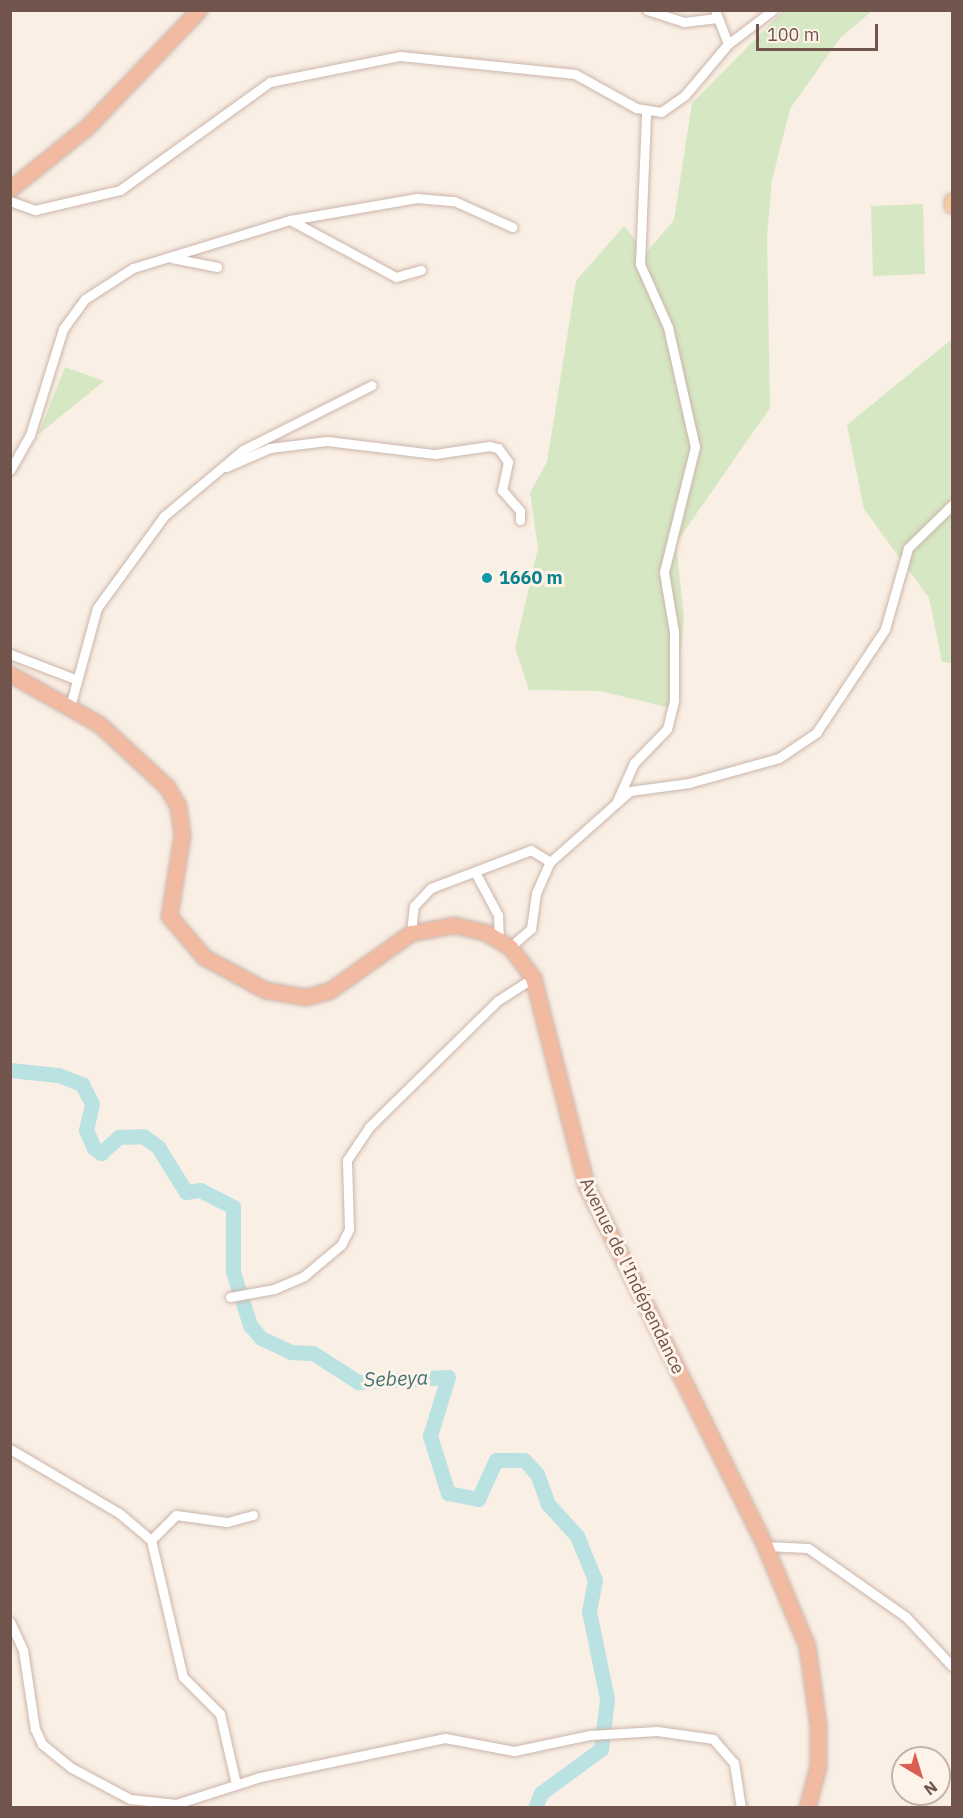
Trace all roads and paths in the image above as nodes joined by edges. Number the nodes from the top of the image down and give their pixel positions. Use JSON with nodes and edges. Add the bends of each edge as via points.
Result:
{"nodes":[{"id":1,"x":199,"y":10,"type":"edge"},
{"id":2,"x":647,"y":10,"type":"edge"},
{"id":3,"x":773,"y":10,"type":"edge"},
{"id":4,"x":716,"y":14,"type":"edge"},
{"id":5,"x":728,"y":44,"type":"junction"},
{"id":6,"x":646,"y":112,"type":"junction"},
{"id":7,"x":10,"y":189,"type":"edge"},
{"id":8,"x":10,"y":201,"type":"edge"},
{"id":9,"x":290,"y":220,"type":"junction"},
{"id":10,"x":513,"y":227,"type":"dead end"},
{"id":11,"x":170,"y":258,"type":"junction"},
{"id":12,"x":217,"y":267,"type":"dead end"},
{"id":13,"x":421,"y":270,"type":"dead end"},
{"id":14,"x":372,"y":385,"type":"dead end"},
{"id":15,"x":10,"y":470,"type":"edge"},
{"id":16,"x":207,"y":475,"type":"junction"},
{"id":17,"x":952,"y":505,"type":"edge"},
{"id":18,"x":520,"y":520,"type":"dead end"},
{"id":19,"x":10,"y":654,"type":"edge"},
{"id":20,"x":10,"y":674,"type":"edge"},
{"id":21,"x":75,"y":678,"type":"junction"},
{"id":22,"x":71,"y":703,"type":"junction"},
{"id":23,"x":617,"y":801,"type":"junction"},
{"id":24,"x":550,"y":862,"type":"junction"},
{"id":25,"x":476,"y":874,"type":"junction"},
{"id":26,"x":411,"y":933,"type":"junction"},
{"id":27,"x":505,"y":944,"type":"junction"},
{"id":28,"x":533,"y":978,"type":"junction"},
{"id":29,"x":236,"y":1295,"type":"dead end"},
{"id":30,"x":10,"y":1449,"type":"edge"},
{"id":31,"x":24,"y":1456,"type":"junction"},
{"id":32,"x":10,"y":1461,"type":"edge"},
{"id":33,"x":253,"y":1515,"type":"dead end"},
{"id":34,"x":151,"y":1540,"type":"junction"},
{"id":35,"x":765,"y":1546,"type":"junction"},
{"id":36,"x":10,"y":1623,"type":"edge"},
{"id":37,"x":952,"y":1666,"type":"edge"},
{"id":38,"x":236,"y":1784,"type":"junction"},
{"id":39,"x":128,"y":1803,"type":"edge"},
{"id":40,"x":807,"y":1807,"type":"edge"},
{"id":41,"x":741,"y":1808,"type":"edge"},
{"id":42,"x":813,"y":1808,"type":"edge"}],
"edges":[{"from":1,"to":7,"type":"highway","via":[[87,127]]},
{"from":2,"to":4,"type":"street","via":[[684,22]]},
{"from":3,"to":5,"type":"street"},
{"from":4,"to":5,"type":"street"},
{"from":5,"to":6,"type":"street","via":[[674,106]]},
{"from":6,"to":8,"type":"street","via":[[575,74],[400,56],[270,82],[120,190],[35,210]]},
{"from":6,"to":23,"type":"street","via":[[640,264],[668,327],[696,447],[664,572],[674,632],[675,700],[667,729],[634,763]]},
{"from":9,"to":10,"type":"street","via":[[435,197]]},
{"from":9,"to":11,"type":"street"},
{"from":9,"to":13,"type":"street","via":[[396,277]]},
{"from":11,"to":12,"type":"street"},
{"from":11,"to":15,"type":"street","via":[[111,279],[73,313],[63,329],[30,435]]},
{"from":14,"to":16,"type":"street","via":[[299,417]]},
{"from":16,"to":18,"type":"street","via":[[291,445],[372,443],[435,454],[489,446],[498,448],[508,462],[502,490],[520,511]]},
{"from":16,"to":21,"type":"street","via":[[164,516],[113,580],[86,635]]},
{"from":17,"to":23,"type":"street","via":[[908,548],[885,629],[816,733],[779,758],[689,783],[643,786]]},
{"from":19,"to":21,"type":"street"},
{"from":20,"to":22,"type":"highway"},
{"from":21,"to":22,"type":"street"},
{"from":22,"to":26,"type":"highway","via":[[155,774],[178,806],[182,835],[169,916],[204,957],[265,990],[306,997],[329,991]]},
{"from":23,"to":24,"type":"street"},
{"from":24,"to":25,"type":"street","via":[[531,850]]},
{"from":24,"to":27,"type":"street","via":[[536,893],[531,929]]},
{"from":25,"to":26,"type":"street","via":[[420,896]]},
{"from":25,"to":27,"type":"street","via":[[498,915]]},
{"from":26,"to":27,"type":"highway","via":[[454,925]]},
{"from":27,"to":28,"type":"highway","name":"Avenue de l'Indépendance"},
{"from":28,"to":29,"type":"street","via":[[497,1001],[369,1126],[347,1160],[349,1229],[340,1245],[304,1276],[274,1289]]},
{"from":28,"to":35,"type":"highway","name":"Avenue de l'Indépendance","via":[[586,1185]]},
{"from":30,"to":31,"type":"street"},
{"from":31,"to":32,"type":"street"},
{"from":31,"to":34,"type":"street","via":[[119,1513]]},
{"from":33,"to":34,"type":"street","via":[[227,1522],[176,1515]]},
{"from":34,"to":38,"type":"street","via":[[183,1677],[220,1714]]},
{"from":35,"to":37,"type":"street","via":[[808,1548],[906,1617]]},
{"from":35,"to":40,"type":"highway","name":"Avenue de l'Indépendance","via":[[807,1646],[816,1685],[818,1766]]},
{"from":36,"to":39,"type":"street","via":[[23,1650],[34,1729],[42,1744],[70,1767]]},
{"from":38,"to":39,"type":"street","via":[[176,1804]]},
{"from":38,"to":41,"type":"street","via":[[445,1738],[514,1751],[590,1734],[692,1732],[714,1739],[734,1763]]},
{"from":40,"to":42,"type":"street"}]}
